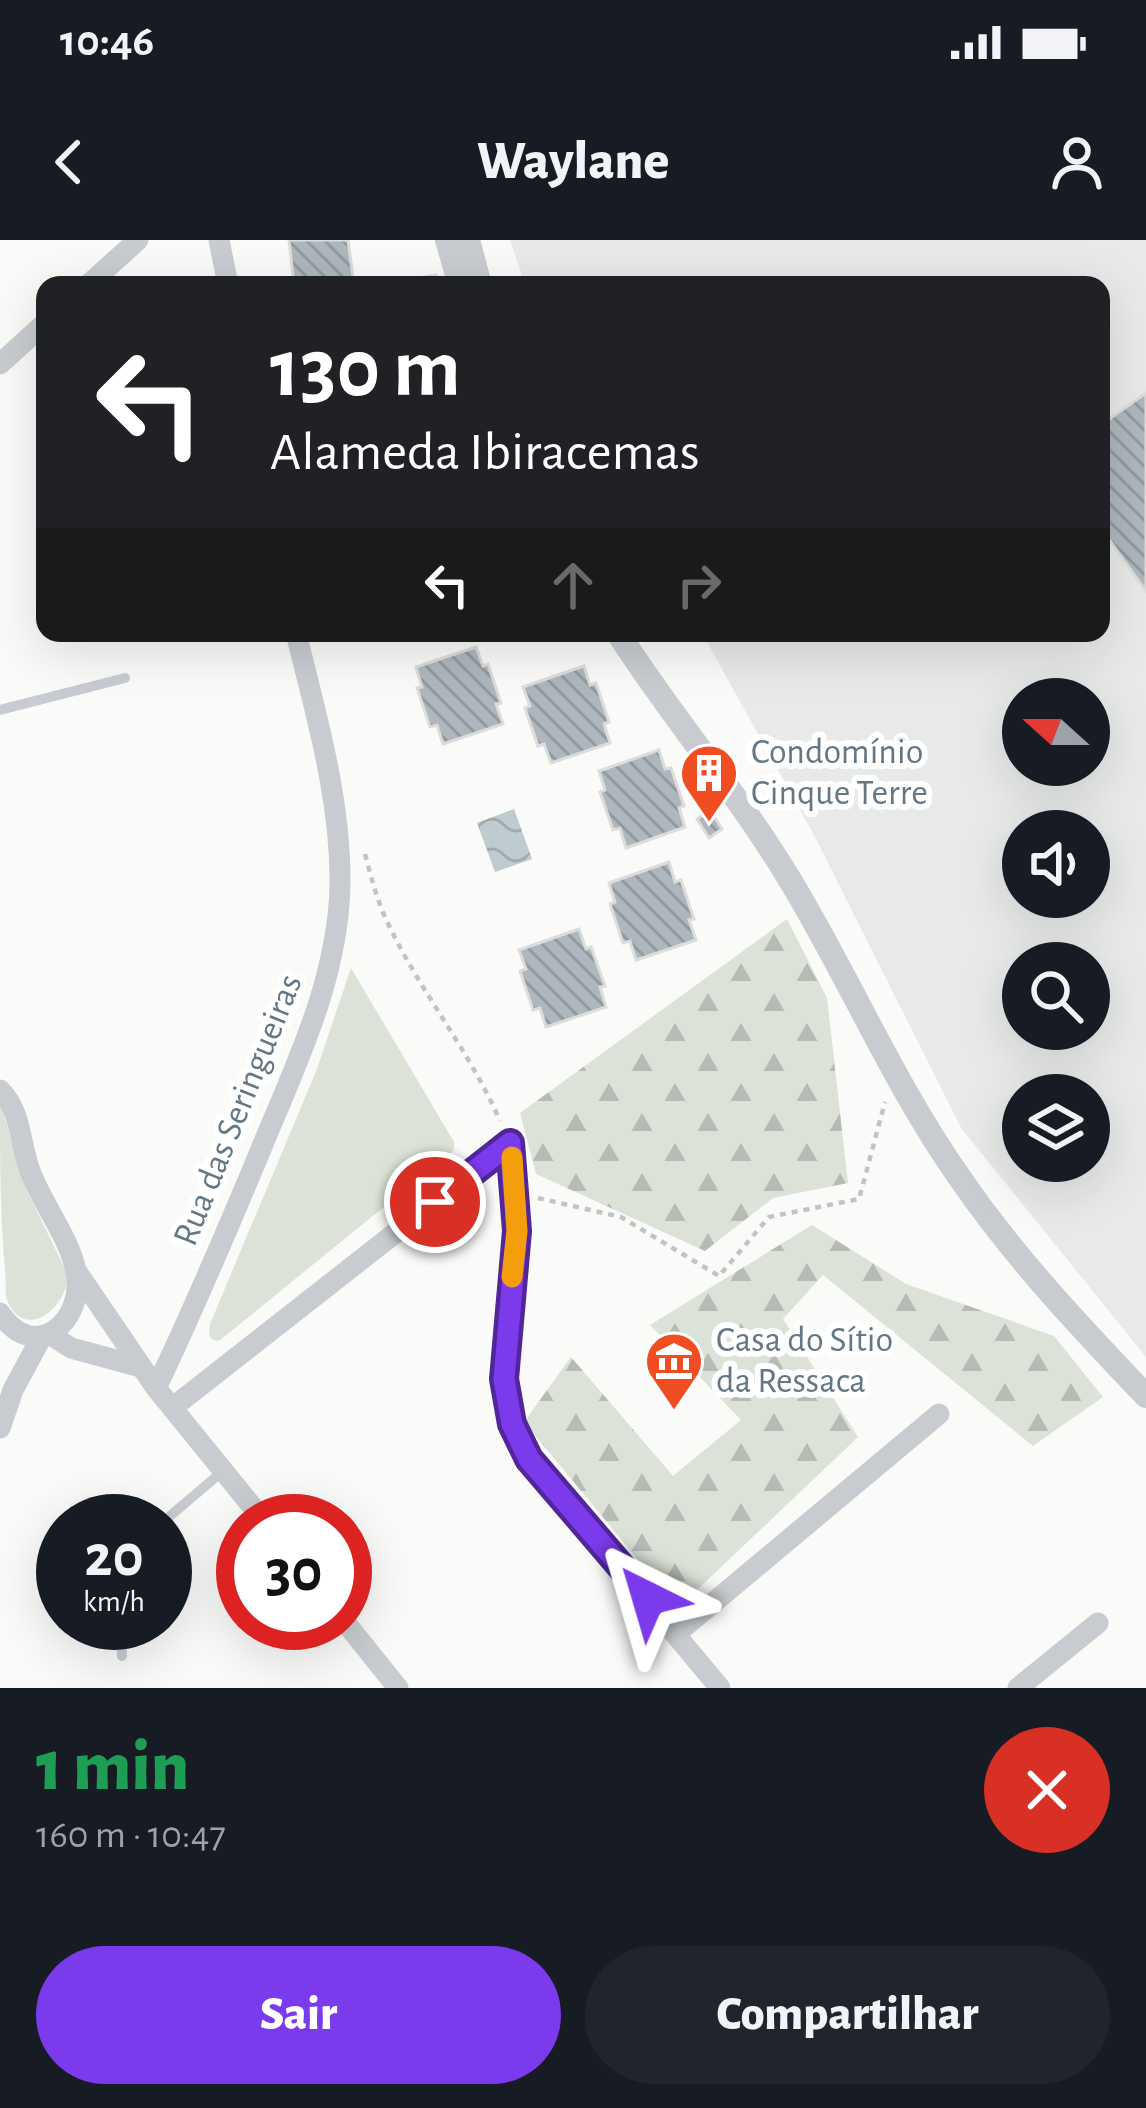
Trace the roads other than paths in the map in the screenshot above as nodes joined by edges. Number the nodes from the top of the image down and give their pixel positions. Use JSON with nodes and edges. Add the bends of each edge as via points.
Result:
{"nodes":[{"id":1,"x":138,"y":240,"type":"edge"},
{"id":2,"x":219,"y":240,"type":"edge"},
{"id":3,"x":447,"y":240,"type":"edge"},
{"id":4,"x":468,"y":240,"type":"edge"},
{"id":5,"x":98,"y":276,"type":"edge"},
{"id":6,"x":226,"y":276,"type":"edge"},
{"id":7,"x":457,"y":276,"type":"edge"},
{"id":8,"x":478,"y":276,"type":"edge"},
{"id":9,"x":36,"y":331,"type":"edge"},
{"id":10,"x":0,"y":364,"type":"edge"},
{"id":11,"x":298,"y":642,"type":"edge"},
{"id":12,"x":624,"y":642,"type":"edge"},
{"id":13,"x":125,"y":678,"type":"dead end"},
{"id":14,"x":0,"y":710,"type":"edge"},
{"id":15,"x":0,"y":1088,"type":"edge"},
{"id":16,"x":76,"y":1269,"type":"junction"},
{"id":17,"x":0,"y":1312,"type":"edge"},
{"id":18,"x":46,"y":1337,"type":"junction"},
{"id":19,"x":141,"y":1367,"type":"junction"},
{"id":20,"x":156,"y":1388,"type":"junction"},
{"id":21,"x":1146,"y":1396,"type":"edge"},
{"id":22,"x":172,"y":1408,"type":"junction"},
{"id":23,"x":939,"y":1414,"type":"dead end"},
{"id":24,"x":0,"y":1428,"type":"edge"},
{"id":25,"x":223,"y":1471,"type":"junction"},
{"id":26,"x":242,"y":1494,"type":"edge"},
{"id":27,"x":192,"y":1497,"type":"edge"},
{"id":28,"x":1098,"y":1623,"type":"dead end"},
{"id":29,"x":677,"y":1633,"type":"junction"},
{"id":30,"x":122,"y":1650,"type":"edge"},
{"id":31,"x":367,"y":1650,"type":"edge"},
{"id":32,"x":122,"y":1656,"type":"dead end"},
{"id":33,"x":398,"y":1688,"type":"edge"},
{"id":34,"x":720,"y":1688,"type":"edge"},
{"id":35,"x":1018,"y":1688,"type":"edge"}],
"edges":[{"from":1,"to":5,"type":"street"},
{"from":2,"to":6,"type":"street"},
{"from":3,"to":7,"type":"street"},
{"from":4,"to":8,"type":"street"},
{"from":9,"to":10,"type":"street"},
{"from":11,"to":20,"type":"street","name":"Rua das Seringueiras","via":[[332,792],[340,883],[335,947],[321,1004]]},
{"from":12,"to":21,"type":"street","via":[[792,883],[961,1181],[1061,1307]]},
{"from":13,"to":14,"type":"lane"},
{"from":15,"to":16,"type":"street"},
{"from":16,"to":18,"type":"street","via":[[74,1301]]},
{"from":16,"to":19,"type":"street"},
{"from":17,"to":18,"type":"street","via":[[15,1329]]},
{"from":18,"to":19,"type":"street"},
{"from":18,"to":24,"type":"street"},
{"from":19,"to":20,"type":"street"},
{"from":20,"to":22,"type":"street"},
{"from":22,"to":25,"type":"street"},
{"from":22,"to":29,"type":"street","via":[[510,1143],[517,1231],[504,1379],[512,1424],[529,1459]]},
{"from":23,"to":29,"type":"street"},
{"from":25,"to":26,"type":"street"},
{"from":25,"to":27,"type":"lane"},
{"from":28,"to":35,"type":"street"},
{"from":29,"to":34,"type":"street"},
{"from":30,"to":32,"type":"lane"},
{"from":31,"to":33,"type":"street"}]}
